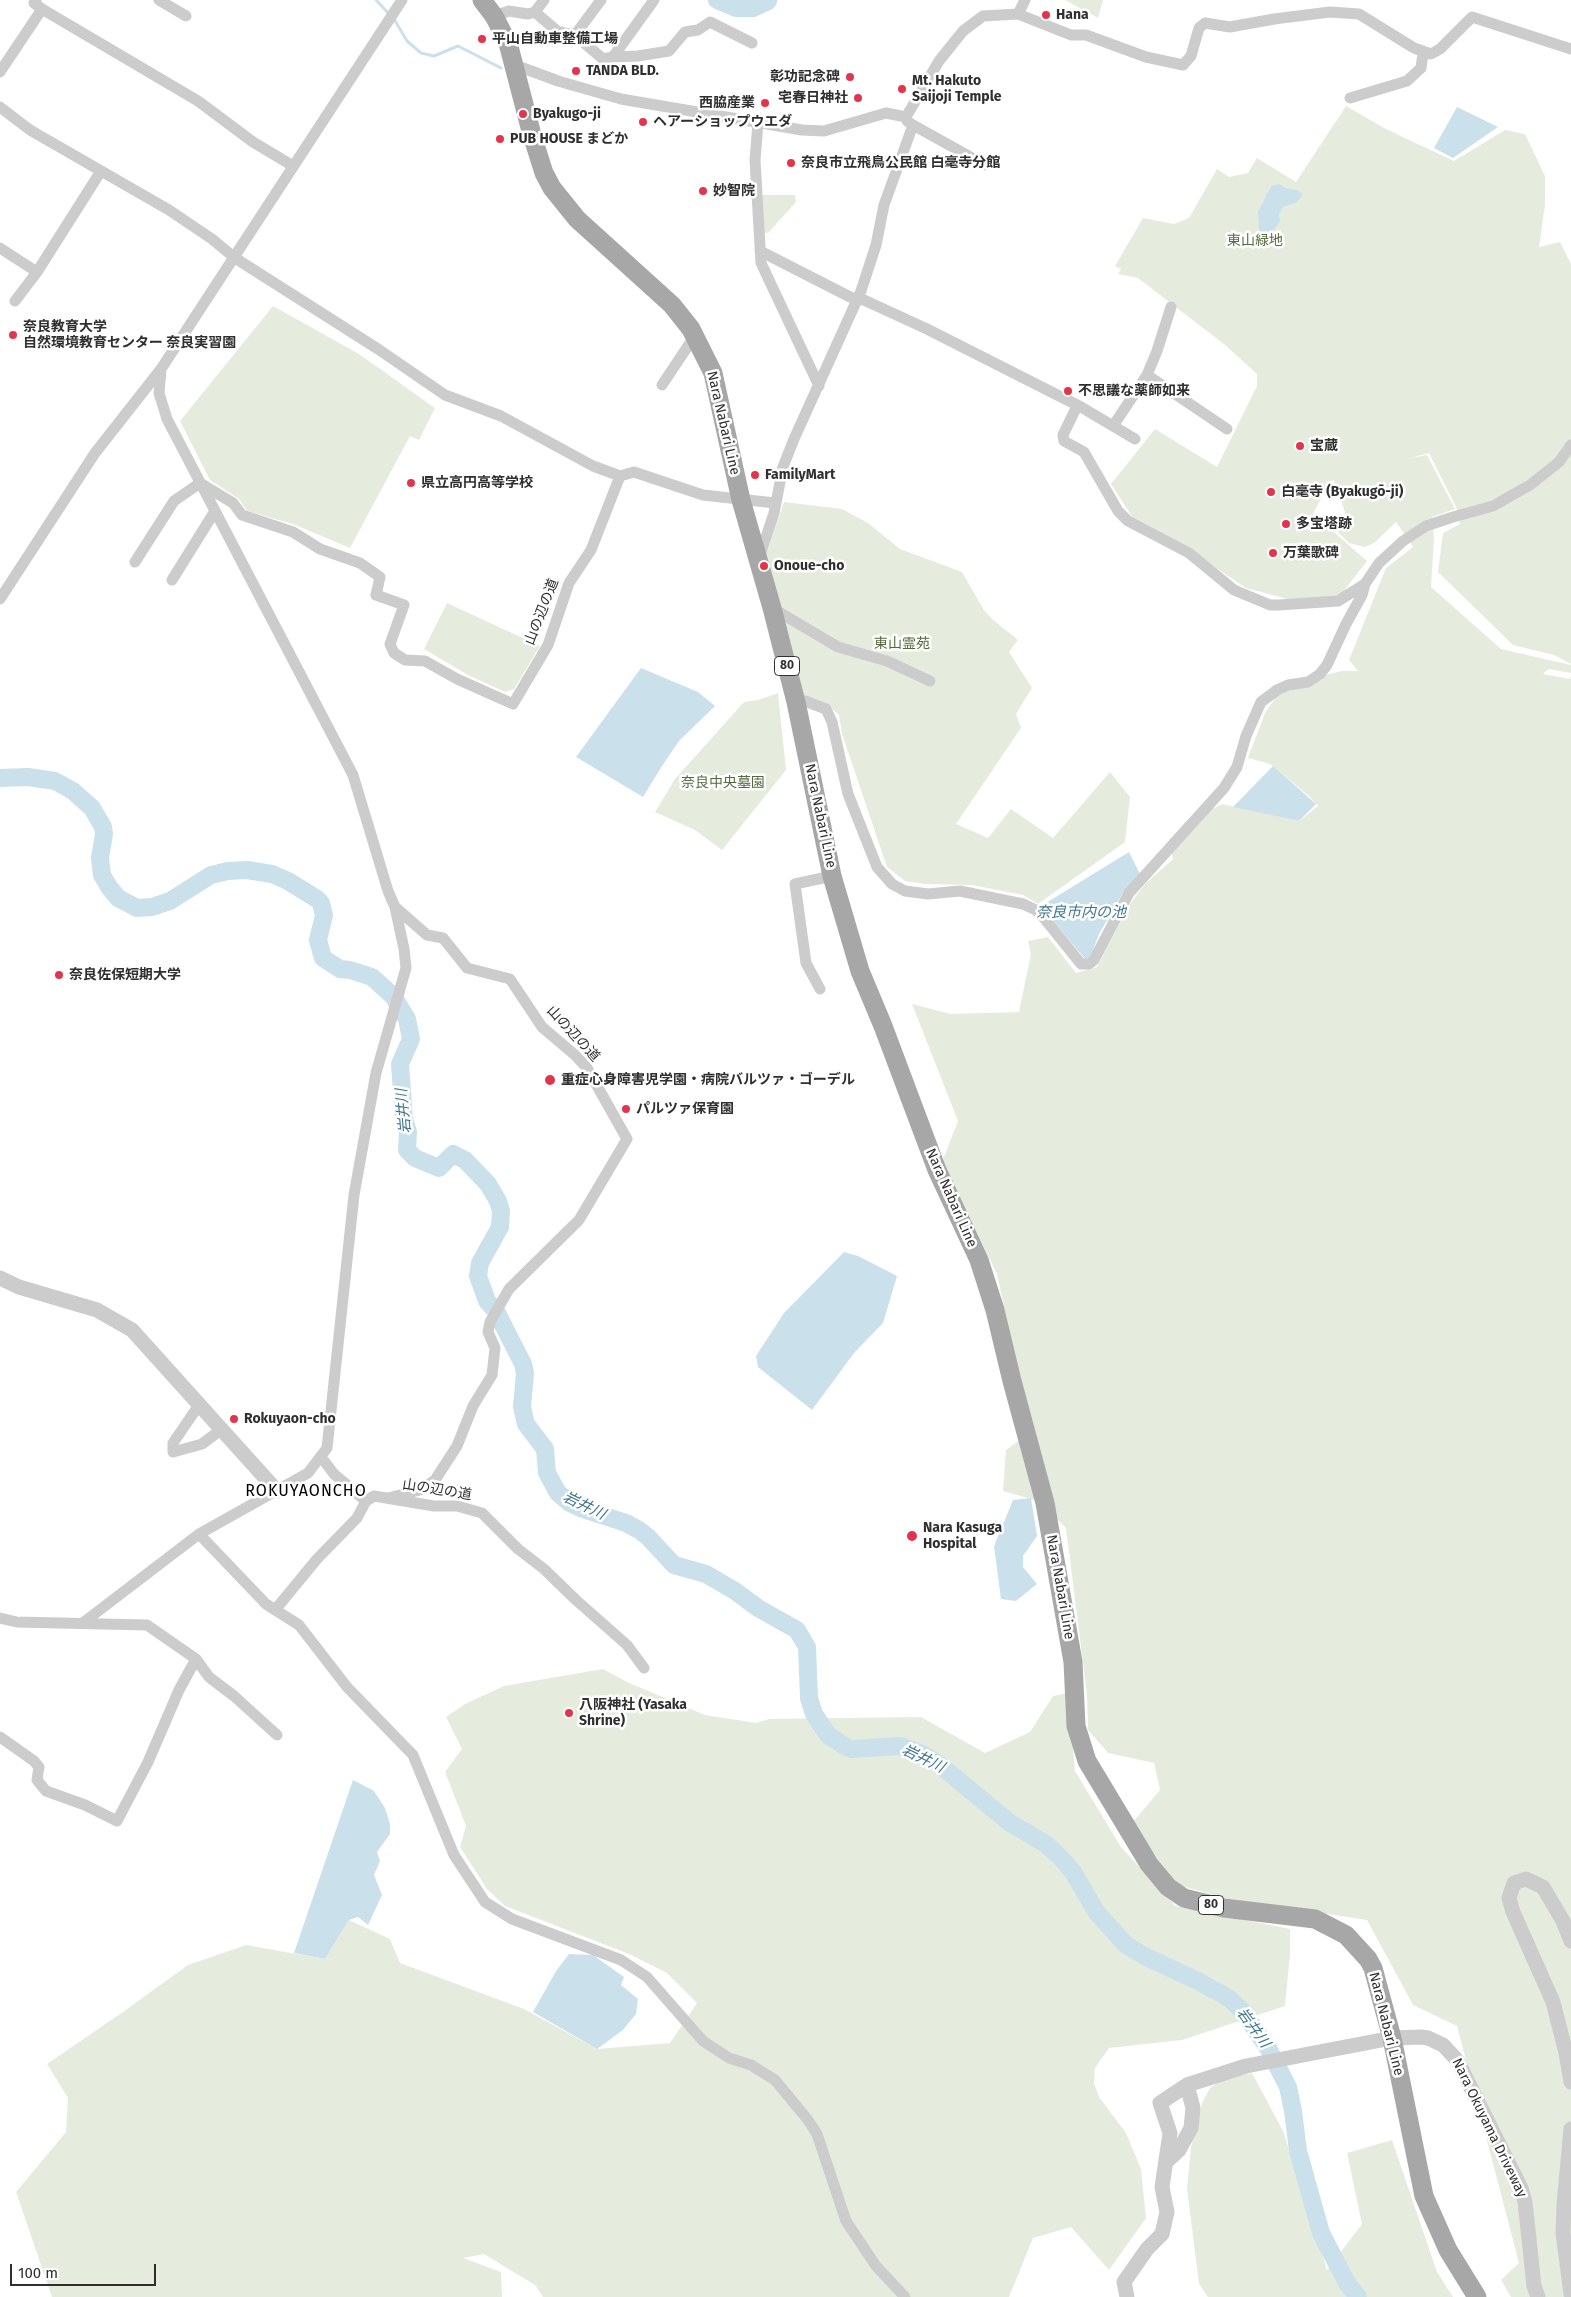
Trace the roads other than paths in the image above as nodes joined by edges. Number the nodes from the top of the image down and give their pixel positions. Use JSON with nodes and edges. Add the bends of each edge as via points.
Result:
{"nodes":[{"id":1,"x":159,"y":0,"type":"edge"},
{"id":2,"x":402,"y":0,"type":"edge"},
{"id":3,"x":482,"y":0,"type":"edge"},
{"id":4,"x":544,"y":0,"type":"edge"},
{"id":5,"x":601,"y":0,"type":"edge"},
{"id":6,"x":654,"y":0,"type":"edge"},
{"id":7,"x":1025,"y":0,"type":"edge"},
{"id":8,"x":39,"y":5,"type":"edge"},
{"id":9,"x":535,"y":12,"type":"junction"},
{"id":10,"x":1018,"y":14,"type":"junction"},
{"id":11,"x":186,"y":16,"type":"dead end"},
{"id":12,"x":494,"y":16,"type":"junction"},
{"id":13,"x":575,"y":35,"type":"junction"},
{"id":14,"x":752,"y":43,"type":"dead end"},
{"id":15,"x":1571,"y":49,"type":"edge"},
{"id":16,"x":1423,"y":53,"type":"junction"},
{"id":17,"x":612,"y":57,"type":"junction"},
{"id":18,"x":516,"y":65,"type":"junction"},
{"id":19,"x":0,"y":72,"type":"edge"},
{"id":20,"x":1350,"y":98,"type":"dead end"},
{"id":21,"x":0,"y":106,"type":"edge"},
{"id":22,"x":909,"y":121,"type":"junction"},
{"id":23,"x":758,"y":123,"type":"junction"},
{"id":24,"x":986,"y":165,"type":"dead end"},
{"id":25,"x":293,"y":166,"type":"junction"},
{"id":26,"x":101,"y":171,"type":"junction"},
{"id":27,"x":0,"y":248,"type":"edge"},
{"id":28,"x":760,"y":251,"type":"junction"},
{"id":29,"x":235,"y":258,"type":"junction"},
{"id":30,"x":37,"y":272,"type":"junction"},
{"id":31,"x":858,"y":300,"type":"junction"},
{"id":32,"x":15,"y":301,"type":"dead end"},
{"id":33,"x":1171,"y":307,"type":"dead end"},
{"id":34,"x":694,"y":337,"type":"junction"},
{"id":35,"x":161,"y":369,"type":"junction"},
{"id":36,"x":1147,"y":375,"type":"junction"},
{"id":37,"x":662,"y":385,"type":"dead end"},
{"id":38,"x":819,"y":386,"type":"junction"},
{"id":39,"x":1077,"y":406,"type":"junction"},
{"id":40,"x":1113,"y":426,"type":"junction"},
{"id":41,"x":1227,"y":430,"type":"dead end"},
{"id":42,"x":1135,"y":439,"type":"dead end"},
{"id":43,"x":1571,"y":445,"type":"edge"},
{"id":44,"x":620,"y":476,"type":"junction"},
{"id":45,"x":200,"y":483,"type":"junction"},
{"id":46,"x":741,"y":500,"type":"junction"},
{"id":47,"x":775,"y":503,"type":"junction"},
{"id":48,"x":215,"y":511,"type":"junction"},
{"id":49,"x":135,"y":562,"type":"dead end"},
{"id":50,"x":758,"y":562,"type":"junction"},
{"id":51,"x":172,"y":580,"type":"dead end"},
{"id":52,"x":1364,"y":584,"type":"junction"},
{"id":53,"x":0,"y":600,"type":"edge"},
{"id":54,"x":772,"y":608,"type":"junction"},
{"id":55,"x":930,"y":682,"type":"dead end"},
{"id":56,"x":796,"y":702,"type":"junction"},
{"id":57,"x":832,"y":876,"type":"junction"},
{"id":58,"x":395,"y":907,"type":"junction"},
{"id":59,"x":820,"y":989,"type":"dead end"},
{"id":60,"x":0,"y":1278,"type":"edge"},
{"id":61,"x":199,"y":1405,"type":"junction"},
{"id":62,"x":222,"y":1429,"type":"junction"},
{"id":63,"x":321,"y":1457,"type":"junction"},
{"id":64,"x":277,"y":1491,"type":"junction"},
{"id":65,"x":388,"y":1498,"type":"junction"},
{"id":66,"x":366,"y":1501,"type":"junction"},
{"id":67,"x":199,"y":1534,"type":"junction"},
{"id":68,"x":276,"y":1610,"type":"junction"},
{"id":69,"x":0,"y":1618,"type":"edge"},
{"id":70,"x":84,"y":1622,"type":"junction"},
{"id":71,"x":196,"y":1659,"type":"junction"},
{"id":72,"x":644,"y":1668,"type":"dead end"},
{"id":73,"x":277,"y":1735,"type":"dead end"},
{"id":74,"x":0,"y":1737,"type":"edge"},
{"id":75,"x":1571,"y":1940,"type":"edge"},
{"id":76,"x":1392,"y":2038,"type":"junction"},
{"id":77,"x":1571,"y":2082,"type":"edge"},
{"id":78,"x":1186,"y":2085,"type":"junction"},
{"id":79,"x":1571,"y":2129,"type":"edge"},
{"id":80,"x":1166,"y":2162,"type":"junction"},
{"id":81,"x":1571,"y":2296,"type":"edge"},
{"id":82,"x":905,"y":2297,"type":"edge"},
{"id":83,"x":1127,"y":2297,"type":"edge"},
{"id":84,"x":1477,"y":2297,"type":"edge"},
{"id":85,"x":1538,"y":2297,"type":"edge"}],
"edges":[{"from":1,"to":11,"type":"street"},
{"from":2,"to":25,"type":"street"},
{"from":3,"to":12,"type":"main road","name":"Nara Nabari Line","number":"80"},
{"from":4,"to":9,"type":"street"},
{"from":5,"to":13,"type":"street"},
{"from":6,"to":17,"type":"street"},
{"from":7,"to":10,"type":"street"},
{"from":8,"to":19,"type":"street"},
{"from":8,"to":25,"type":"street","via":[[198,101],[253,142]]},
{"from":9,"to":12,"type":"street","via":[[528,14],[509,10]]},
{"from":9,"to":13,"type":"street","via":[[557,31]]},
{"from":10,"to":16,"type":"street","via":[[1071,35],[1086,35],[1146,57],[1183,65],[1191,56],[1199,28],[1205,24],[1230,27],[1330,12],[1359,14]]},
{"from":10,"to":22,"type":"street","via":[[983,16],[963,31],[940,61]]},
{"from":12,"to":18,"type":"main road","name":"Nara Nabari Line","number":"80"},
{"from":13,"to":17,"type":"street","via":[[603,59]]},
{"from":14,"to":17,"type":"street","via":[[710,22],[698,30],[685,32],[669,50]]},
{"from":15,"to":16,"type":"street","via":[[1472,17],[1440,49],[1431,54]]},
{"from":16,"to":20,"type":"street","via":[[1421,68],[1407,81]]},
{"from":18,"to":23,"type":"street","via":[[622,99]]},
{"from":18,"to":34,"type":"main road","name":"Nara Nabari Line","number":"80","via":[[532,135],[552,188],[588,229],[672,305]]},
{"from":21,"to":26,"type":"street","via":[[30,130]]},
{"from":22,"to":23,"type":"street","via":[[886,113],[824,131]]},
{"from":22,"to":24,"type":"street"},
{"from":22,"to":31,"type":"street"},
{"from":23,"to":28,"type":"street","via":[[755,160]]},
{"from":25,"to":29,"type":"street"},
{"from":26,"to":29,"type":"street","via":[[169,210],[212,238]]},
{"from":26,"to":30,"type":"street"},
{"from":27,"to":30,"type":"street"},
{"from":28,"to":31,"type":"street"},
{"from":28,"to":38,"type":"street","via":[[761,263]]},
{"from":29,"to":35,"type":"street"},
{"from":29,"to":44,"type":"street","via":[[445,395],[501,416],[593,466]]},
{"from":30,"to":32,"type":"street"},
{"from":31,"to":38,"type":"street"},
{"from":31,"to":39,"type":"street","via":[[928,329]]},
{"from":33,"to":36,"type":"street"},
{"from":34,"to":37,"type":"street"},
{"from":34,"to":46,"type":"main road","name":"Nara Nabari Line","number":"80","via":[[713,373]]},
{"from":35,"to":45,"type":"street","via":[[159,393],[167,419]]},
{"from":35,"to":53,"type":"street","via":[[95,453]]},
{"from":36,"to":40,"type":"street"},
{"from":36,"to":41,"type":"street"},
{"from":38,"to":47,"type":"street","via":[[783,467]]},
{"from":39,"to":40,"type":"street"},
{"from":39,"to":52,"type":"street","via":[[1063,435],[1064,441],[1084,452],[1118,511],[1128,521],[1189,553],[1234,590],[1270,605],[1279,605],[1338,601]]},
{"from":40,"to":42,"type":"street"},
{"from":43,"to":52,"type":"street","via":[[1558,462],[1523,490],[1494,506],[1426,526],[1403,541],[1379,563]]},
{"from":44,"to":45,"type":"street","name":"山の辺の道","via":[[592,550],[569,583],[548,645],[513,704],[425,661],[405,660],[394,653],[390,644],[404,605],[376,595],[380,577],[360,563],[320,549],[293,532],[242,515],[233,503]]},
{"from":44,"to":46,"type":"street","via":[[634,472],[703,495]]},
{"from":45,"to":48,"type":"street"},
{"from":45,"to":49,"type":"street","via":[[174,501]]},
{"from":46,"to":47,"type":"street"},
{"from":46,"to":50,"type":"main road","name":"Nara Nabari Line","number":"80"},
{"from":47,"to":50,"type":"street"},
{"from":48,"to":51,"type":"street"},
{"from":48,"to":58,"type":"street","via":[[354,775]]},
{"from":50,"to":54,"type":"main road","name":"Nara Nabari Line","number":"80"},
{"from":52,"to":56,"type":"street","via":[[1362,595],[1328,666],[1308,682],[1288,685],[1261,702],[1237,767],[1224,788],[1129,893],[1089,964],[1081,964],[1044,918],[1023,904],[960,891],[928,894],[906,891],[892,884],[878,867],[848,794],[832,722],[826,709],[805,701]]},
{"from":54,"to":55,"type":"street","via":[[838,647],[887,661]]},
{"from":54,"to":56,"type":"main road","name":"Nara Nabari Line","number":"80"},
{"from":56,"to":57,"type":"main road","name":"Nara Nabari Line","number":"80"},
{"from":57,"to":59,"type":"street","via":[[795,884],[806,963]]},
{"from":57,"to":76,"type":"main road","name":"Nara Nabari Line","number":"80","via":[[860,971],[937,1170],[979,1260],[995,1310],[1045,1503],[1073,1662],[1076,1726],[1087,1761],[1149,1864],[1168,1887],[1184,1898],[1224,1908],[1315,1918],[1346,1935],[1360,1948],[1373,1968]]},
{"from":58,"to":63,"type":"street","via":[[406,968],[376,1073],[354,1195],[327,1448]]},
{"from":58,"to":65,"type":"street","name":"山の辺の道","via":[[427,935],[443,938],[467,968],[510,978],[542,1027],[587,1068],[627,1139],[579,1220],[509,1289],[490,1322],[488,1332],[495,1348],[492,1375],[473,1406],[457,1446],[435,1480],[420,1490]]},
{"from":60,"to":61,"type":"street","via":[[19,1287],[97,1310],[132,1330]]},
{"from":61,"to":62,"type":"street"},
{"from":61,"to":62,"type":"street","via":[[173,1443],[173,1452],[202,1444]]},
{"from":62,"to":64,"type":"street"},
{"from":63,"to":64,"type":"street","via":[[308,1474]]},
{"from":63,"to":66,"type":"street","via":[[334,1474]]},
{"from":64,"to":67,"type":"street"},
{"from":65,"to":66,"type":"street","via":[[374,1496]]},
{"from":65,"to":72,"type":"street","name":"山の辺の道","via":[[434,1506],[457,1506],[482,1513],[627,1645]]},
{"from":66,"to":68,"type":"street","via":[[357,1518],[316,1559]]},
{"from":67,"to":68,"type":"street","via":[[266,1604]]},
{"from":67,"to":70,"type":"street"},
{"from":68,"to":82,"type":"street","via":[[299,1625],[346,1687],[413,1755],[454,1855],[485,1902],[512,1919],[621,1960],[648,1977],[703,2041],[729,2058],[751,2065],[775,2080],[817,2134],[846,2221],[876,2266]]},
{"from":69,"to":70,"type":"street","via":[[17,1622]]},
{"from":70,"to":71,"type":"street","via":[[147,1625]]},
{"from":71,"to":73,"type":"street","via":[[210,1678]]},
{"from":71,"to":74,"type":"street","via":[[117,1820],[46,1791],[37,1780],[39,1767],[34,1761]]},
{"from":75,"to":77,"type":"street","via":[[1543,1887],[1526,1879],[1514,1884],[1509,1898],[1513,1912],[1554,2002]]},
{"from":76,"to":78,"type":"street","name":"Nara Okuyama Driveway","via":[[1246,2066]]},
{"from":76,"to":84,"type":"main road","name":"Nara Nabari Line","number":"80","via":[[1424,2196],[1443,2241]]},
{"from":76,"to":85,"type":"street","name":"Nara Okuyama Driveway","via":[[1428,2038],[1443,2045],[1457,2060],[1521,2188]]},
{"from":78,"to":80,"type":"street","via":[[1193,2108],[1191,2128],[1179,2150]]},
{"from":78,"to":80,"type":"street","name":"Nara Okuyama Driveway","via":[[1160,2103],[1170,2133]]},
{"from":79,"to":81,"type":"street","via":[[1563,2233]]},
{"from":80,"to":83,"type":"street","via":[[1162,2186],[1167,2212],[1162,2234],[1124,2282]]}]}
